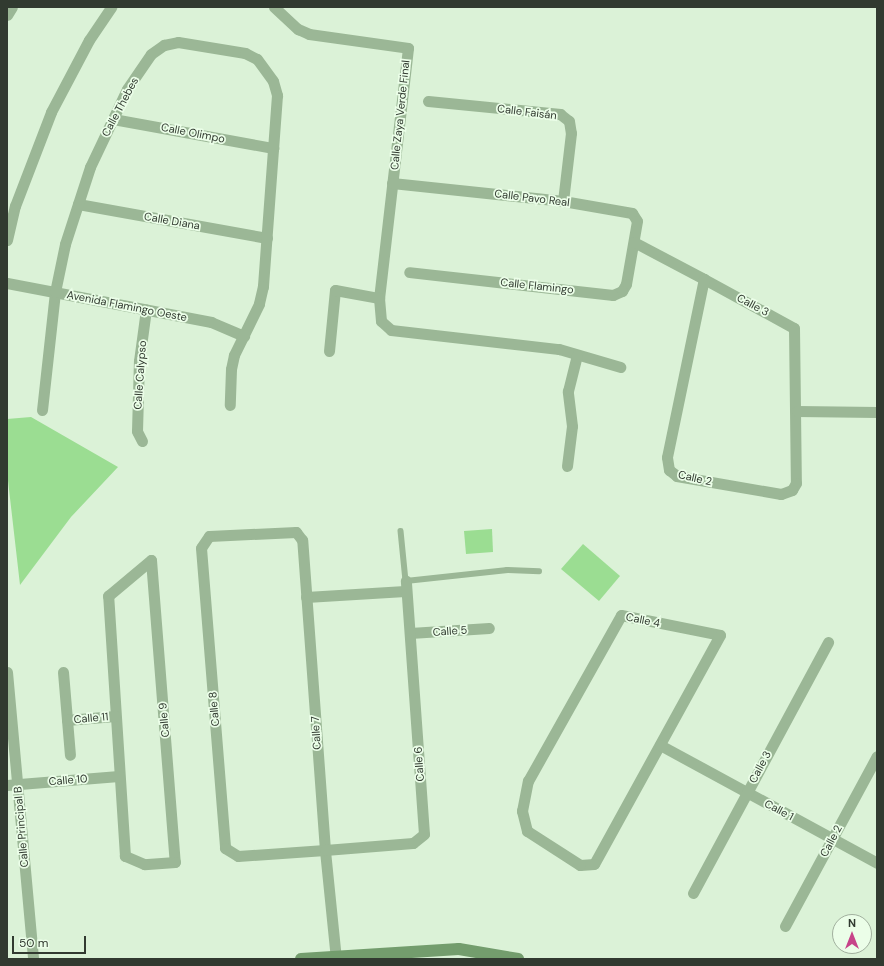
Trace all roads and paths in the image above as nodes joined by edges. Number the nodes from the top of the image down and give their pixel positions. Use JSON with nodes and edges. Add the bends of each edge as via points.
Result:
{"nodes":[{"id":1,"x":12,"y":7,"type":"edge"},
{"id":2,"x":111,"y":7,"type":"edge"},
{"id":3,"x":274,"y":7,"type":"edge"},
{"id":4,"x":7,"y":15,"type":"edge"},
{"id":5,"x":428,"y":101,"type":"dead end"},
{"id":6,"x":113,"y":119,"type":"junction"},
{"id":7,"x":273,"y":148,"type":"junction"},
{"id":8,"x":392,"y":183,"type":"junction"},
{"id":9,"x":563,"y":201,"type":"junction"},
{"id":10,"x":78,"y":204,"type":"junction"},
{"id":11,"x":267,"y":238,"type":"junction"},
{"id":12,"x":7,"y":240,"type":"edge"},
{"id":13,"x":633,"y":246,"type":"junction"},
{"id":14,"x":409,"y":272,"type":"dead end"},
{"id":15,"x":704,"y":279,"type":"junction"},
{"id":16,"x":7,"y":283,"type":"edge"},
{"id":17,"x":55,"y":292,"type":"junction"},
{"id":18,"x":379,"y":298,"type":"junction"},
{"id":19,"x":146,"y":309,"type":"junction"},
{"id":20,"x":244,"y":336,"type":"junction"},
{"id":21,"x":329,"y":351,"type":"dead end"},
{"id":22,"x":577,"y":356,"type":"junction"},
{"id":23,"x":620,"y":367,"type":"dead end"},
{"id":24,"x":230,"y":405,"type":"dead end"},
{"id":25,"x":42,"y":410,"type":"dead end"},
{"id":26,"x":877,"y":412,"type":"edge"},
{"id":27,"x":797,"y":413,"type":"junction"},
{"id":28,"x":142,"y":441,"type":"dead end"},
{"id":29,"x":567,"y":466,"type":"dead end"},
{"id":30,"x":401,"y":531,"type":"dead end"},
{"id":31,"x":275,"y":533,"type":"joint"},
{"id":32,"x":539,"y":571,"type":"dead end"},
{"id":33,"x":405,"y":586,"type":"junction"},
{"id":34,"x":306,"y":597,"type":"junction"},
{"id":35,"x":489,"y":628,"type":"dead end"},
{"id":36,"x":410,"y":633,"type":"junction"},
{"id":37,"x":828,"y":642,"type":"dead end"},
{"id":38,"x":7,"y":672,"type":"edge"},
{"id":39,"x":63,"y":672,"type":"dead end"},
{"id":40,"x":115,"y":716,"type":"junction"},
{"id":41,"x":67,"y":720,"type":"junction"},
{"id":42,"x":660,"y":745,"type":"junction"},
{"id":43,"x":70,"y":755,"type":"dead end"},
{"id":44,"x":877,"y":756,"type":"edge"},
{"id":45,"x":119,"y":776,"type":"junction"},
{"id":46,"x":12,"y":785,"type":"edge"},
{"id":47,"x":746,"y":793,"type":"junction"},
{"id":48,"x":832,"y":839,"type":"junction"},
{"id":49,"x":325,"y":850,"type":"junction"},
{"id":50,"x":877,"y":863,"type":"edge"},
{"id":51,"x":693,"y":893,"type":"dead end"},
{"id":52,"x":785,"y":926,"type":"dead end"},
{"id":53,"x":460,"y":954,"type":"edge"},
{"id":54,"x":336,"y":958,"type":"edge"},
{"id":55,"x":33,"y":959,"type":"edge"},
{"id":56,"x":301,"y":959,"type":"edge"},
{"id":57,"x":518,"y":959,"type":"edge"}],
"edges":[{"from":1,"to":4,"type":"street"},
{"from":2,"to":12,"type":"street","via":[[88,40],[51,112],[15,206]]},
{"from":3,"to":8,"type":"street","name":"Calle Zaya Verde Final","via":[[298,29],[309,34],[408,48]]},
{"from":5,"to":9,"type":"street","name":"Calle Faisán","via":[[560,114],[569,121],[571,133]]},
{"from":6,"to":7,"type":"street","name":"Calle Olimpo"},
{"from":6,"to":7,"type":"street","name":"Calle Thebes","via":[[127,89],[151,54],[164,45],[178,42],[207,46],[245,53],[257,59],[267,69],[276,95]]},
{"from":6,"to":10,"type":"street","name":"Calle Thebes","via":[[90,167]]},
{"from":7,"to":11,"type":"street","name":"Calle Thebes"},
{"from":8,"to":9,"type":"street","name":"Calle Pavo Real"},
{"from":8,"to":18,"type":"street","name":"Calle Zaya Verde Final"},
{"from":9,"to":13,"type":"street","name":"Calle Pavo Real","via":[[632,213],[637,221]]},
{"from":10,"to":11,"type":"street","name":"Calle Diana"},
{"from":10,"to":17,"type":"street","name":"Calle Thebes","via":[[65,244]]},
{"from":11,"to":20,"type":"street","name":"Calle Thebes","via":[[259,304]]},
{"from":13,"to":14,"type":"street","name":"Calle Flamingo","via":[[626,284],[622,291],[613,295]]},
{"from":13,"to":15,"type":"street","name":"Calle 3"},
{"from":15,"to":27,"type":"street","name":"Calle 3","via":[[794,328]]},
{"from":15,"to":27,"type":"street","name":"Calle 2","via":[[667,457],[669,470],[677,476],[781,494],[792,490],[796,483]]},
{"from":16,"to":17,"type":"street","name":"Avenida Flamingo Oeste"},
{"from":17,"to":19,"type":"street","name":"Avenida Flamingo Oeste"},
{"from":17,"to":25,"type":"street","name":"Calle Thebes"},
{"from":18,"to":21,"type":"street","via":[[336,290]]},
{"from":18,"to":22,"type":"street","name":"Calle Zaya Verde Final","via":[[381,321],[391,330],[559,349]]},
{"from":19,"to":20,"type":"street","name":"Avenida Flamingo Oeste","via":[[211,322]]},
{"from":19,"to":28,"type":"street","name":"Calle Calypso","via":[[140,361],[137,431]]},
{"from":20,"to":24,"type":"street","name":"Calle Thebes","via":[[231,369]]},
{"from":22,"to":23,"type":"street","name":"Calle Zaya Verde Final"},
{"from":22,"to":29,"type":"street","via":[[568,391],[572,426]]},
{"from":26,"to":27,"type":"street"},
{"from":30,"to":33,"type":"lane"},
{"from":31,"to":34,"type":"street","name":"Calle 7","via":[[296,532],[302,540]]},
{"from":31,"to":49,"type":"street","name":"Calle 8","via":[[209,536],[201,548],[225,848],[238,856]]},
{"from":32,"to":33,"type":"lane","via":[[507,570]]},
{"from":33,"to":34,"type":"street"},
{"from":33,"to":36,"type":"street","name":"Calle 6"},
{"from":34,"to":49,"type":"street","name":"Calle 7"},
{"from":35,"to":36,"type":"street","name":"Calle 5"},
{"from":36,"to":49,"type":"street","name":"Calle 6","via":[[424,834],[413,843]]},
{"from":37,"to":47,"type":"street","name":"Calle 3"},
{"from":38,"to":46,"type":"street","name":"Calle Principal B"},
{"from":39,"to":41,"type":"street","name":"Calle 11"},
{"from":40,"to":41,"type":"street","name":"Calle 11"},
{"from":40,"to":45,"type":"street","name":"Calle 9"},
{"from":40,"to":45,"type":"street","name":"Calle 9","via":[[108,596],[151,560],[175,862],[144,864],[125,856]]},
{"from":41,"to":43,"type":"street","name":"Calle 11"},
{"from":42,"to":42,"type":"street","name":"Calle 4","via":[[720,635],[621,615],[528,781],[522,811],[527,831],[580,865],[594,864]]},
{"from":42,"to":47,"type":"street","name":"Calle 1"},
{"from":44,"to":48,"type":"street","name":"Calle 2"},
{"from":45,"to":46,"type":"street","name":"Calle 10"},
{"from":46,"to":55,"type":"street","name":"Calle Principal B"},
{"from":47,"to":48,"type":"street","name":"Calle 1"},
{"from":47,"to":51,"type":"street","name":"Calle 3"},
{"from":48,"to":50,"type":"street","name":"Calle 1"},
{"from":48,"to":52,"type":"street","name":"Calle 2"},
{"from":49,"to":54,"type":"street","name":"Calle 7"},
{"from":53,"to":54,"type":"street"},
{"from":53,"to":57,"type":"street"},
{"from":54,"to":56,"type":"street"}]}
